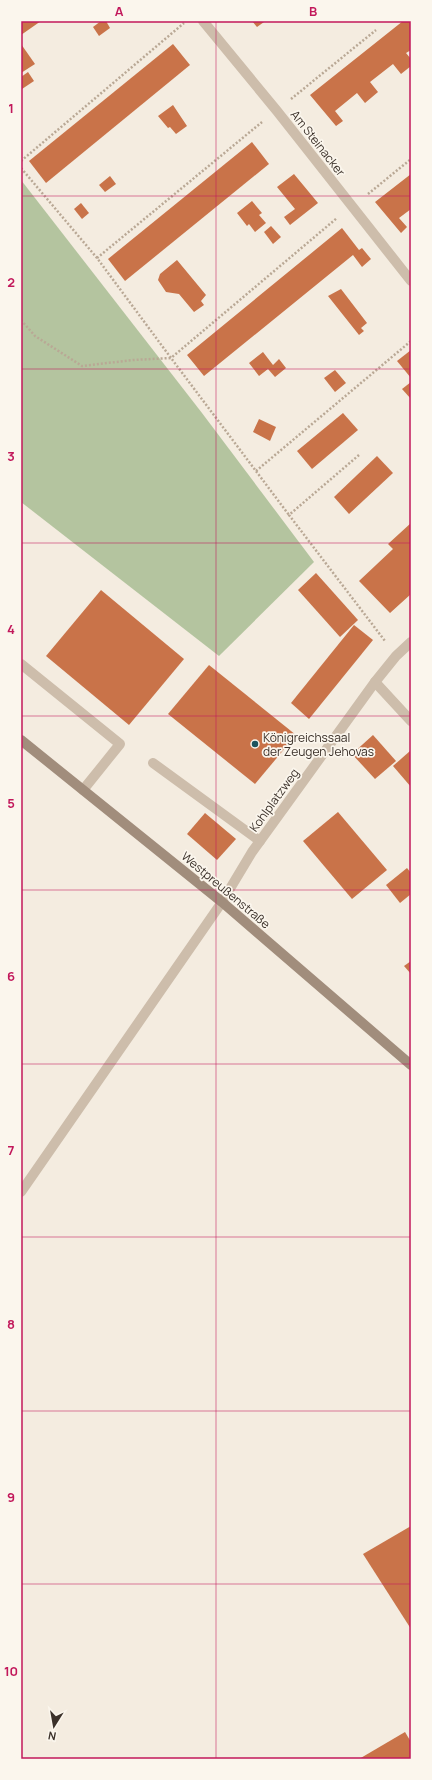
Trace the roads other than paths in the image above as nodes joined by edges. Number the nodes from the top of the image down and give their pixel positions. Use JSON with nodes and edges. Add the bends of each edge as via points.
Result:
{"nodes":[{"id":1,"x":203,"y":21,"type":"edge"},
{"id":2,"x":411,"y":281,"type":"edge"},
{"id":3,"x":411,"y":642,"type":"edge"},
{"id":4,"x":21,"y":664,"type":"edge"},
{"id":5,"x":375,"y":682,"type":"junction"},
{"id":6,"x":411,"y":721,"type":"edge"},
{"id":7,"x":21,"y":740,"type":"edge"},
{"id":8,"x":153,"y":763,"type":"dead end"},
{"id":9,"x":83,"y":790,"type":"junction"},
{"id":10,"x":260,"y":841,"type":"junction"},
{"id":11,"x":222,"y":902,"type":"junction"},
{"id":12,"x":411,"y":1064,"type":"edge"},
{"id":13,"x":21,"y":1192,"type":"edge"}],
"edges":[{"from":1,"to":2,"type":"street","name":"Am Steinacker"},
{"from":3,"to":5,"type":"street","name":"Kohlplatzweg"},
{"from":4,"to":9,"type":"street","via":[[120,744]]},
{"from":5,"to":6,"type":"street"},
{"from":5,"to":10,"type":"street","name":"Kohlplatzweg"},
{"from":7,"to":9,"type":"street","name":"Westpreußenstraße"},
{"from":8,"to":10,"type":"street"},
{"from":9,"to":11,"type":"street","name":"Westpreußenstraße"},
{"from":10,"to":11,"type":"street","name":"Kohlplatzweg"},
{"from":11,"to":12,"type":"street","name":"Westpreußenstraße"},
{"from":11,"to":13,"type":"street","name":"Kohlplatzweg"}]}
